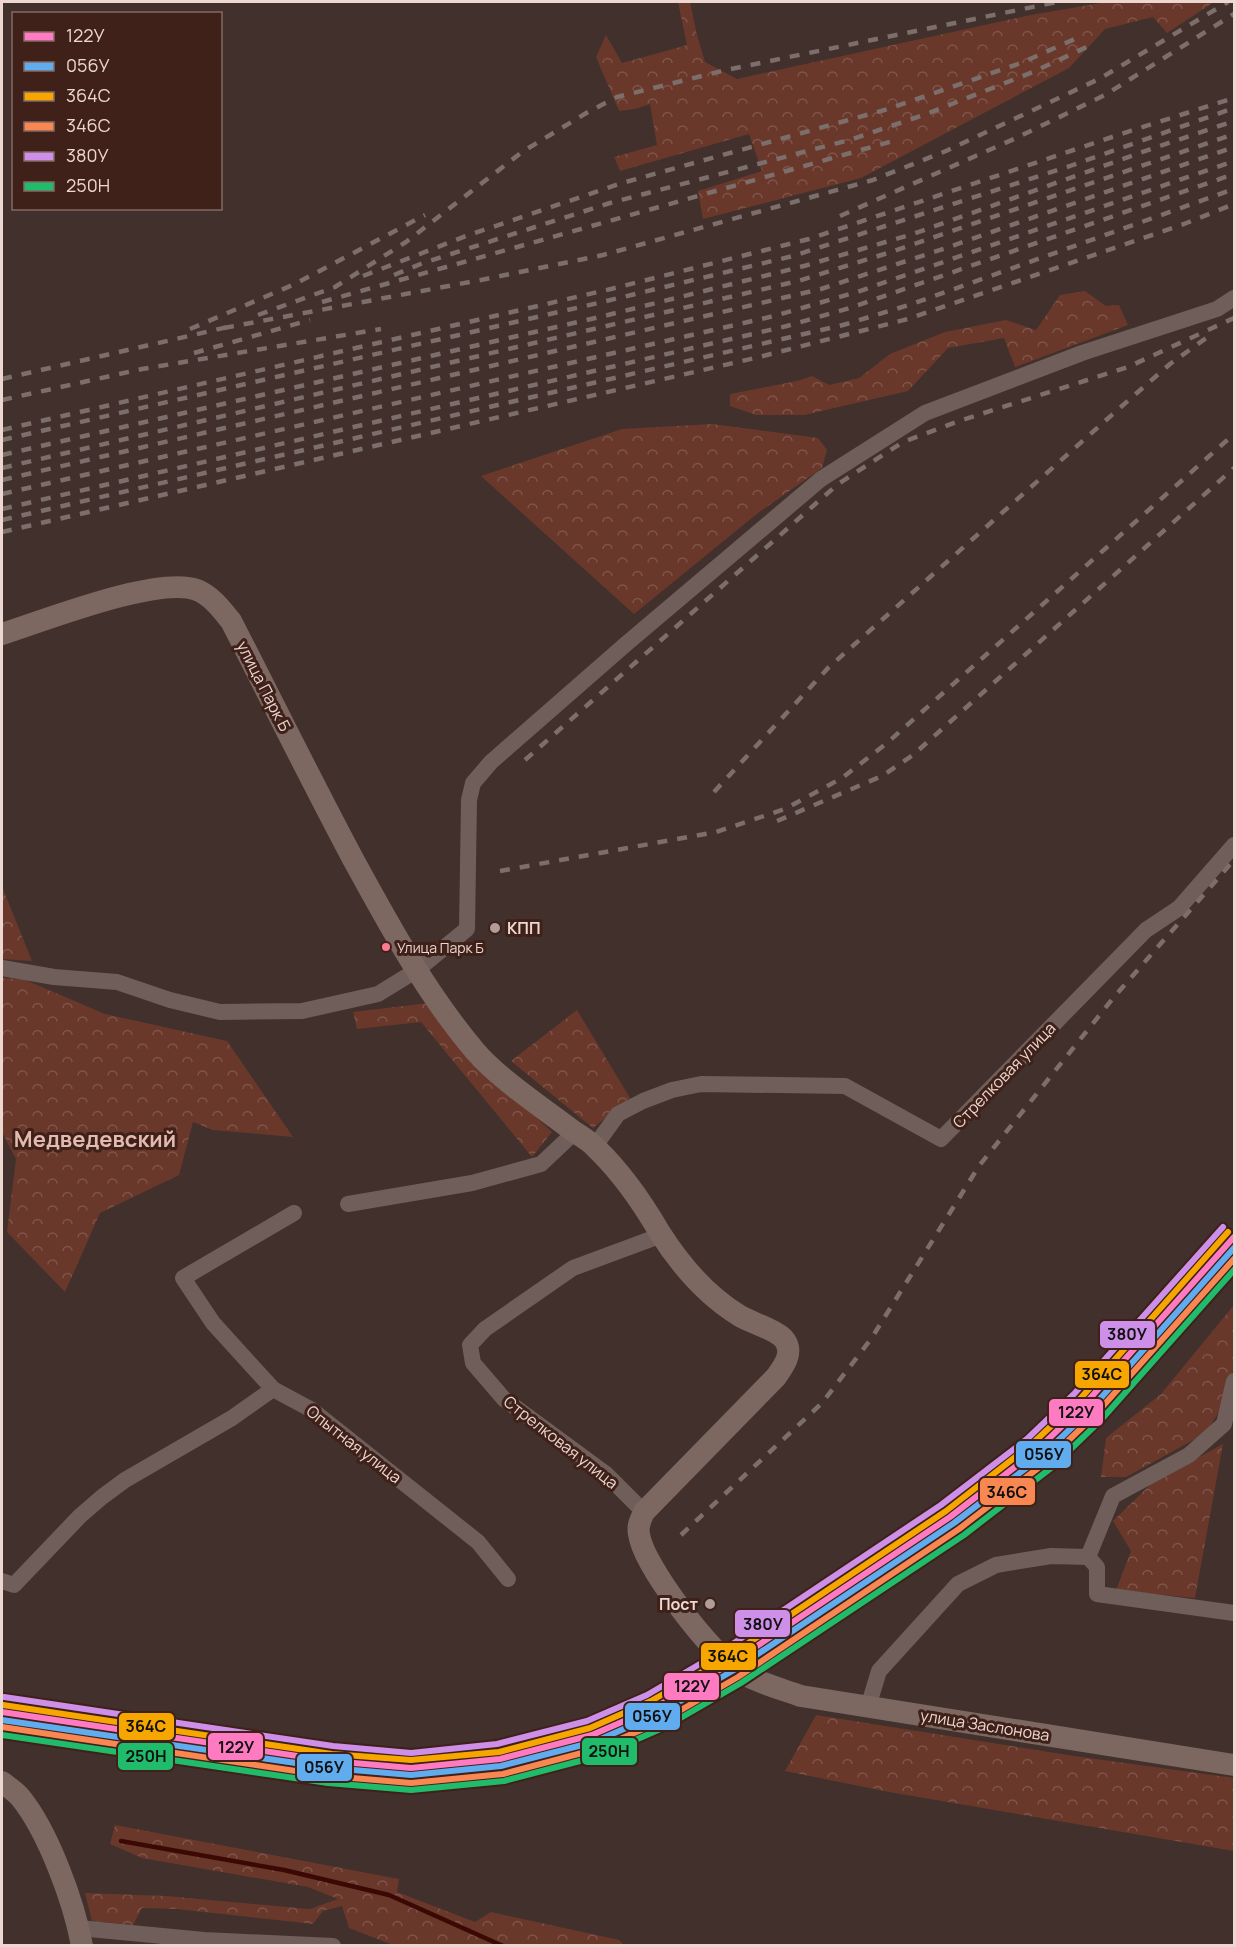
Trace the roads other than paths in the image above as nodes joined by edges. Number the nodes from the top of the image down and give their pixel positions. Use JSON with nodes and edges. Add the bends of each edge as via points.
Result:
{"nodes":[{"id":1,"x":1234,"y":298,"type":"edge"},
{"id":2,"x":2,"y":634,"type":"edge"},
{"id":3,"x":1234,"y":845,"type":"edge"},
{"id":4,"x":2,"y":968,"type":"edge"},
{"id":5,"x":417,"y":970,"type":"junction"},
{"id":6,"x":575,"y":1132,"type":"junction"},
{"id":7,"x":595,"y":1146,"type":"junction"},
{"id":8,"x":348,"y":1204,"type":"dead end"},
{"id":9,"x":294,"y":1213,"type":"dead end"},
{"id":10,"x":662,"y":1235,"type":"junction"},
{"id":11,"x":1234,"y":1381,"type":"edge"},
{"id":12,"x":273,"y":1389,"type":"junction"},
{"id":13,"x":1229,"y":1425,"type":"edge"},
{"id":14,"x":644,"y":1512,"type":"junction"},
{"id":15,"x":1088,"y":1557,"type":"junction"},
{"id":16,"x":508,"y":1579,"type":"dead end"},
{"id":17,"x":8,"y":1583,"type":"edge"},
{"id":18,"x":1234,"y":1613,"type":"edge"},
{"id":19,"x":868,"y":1707,"type":"junction"},
{"id":20,"x":1234,"y":1765,"type":"edge"},
{"id":21,"x":2,"y":1782,"type":"edge"},
{"id":22,"x":81,"y":1937,"type":"edge"},
{"id":23,"x":333,"y":1946,"type":"edge"}],
"edges":[{"from":1,"to":5,"type":"street","via":[[1217,309],[1082,353],[925,412],[821,478],[491,762],[473,783],[469,800],[467,929]]},
{"from":2,"to":5,"type":"street","name":"улица Парк Б","via":[[123,595],[162,587],[198,591],[217,604],[231,621],[305,769]]},
{"from":3,"to":7,"type":"street","name":"Стрелковая улица","via":[[1179,908],[1146,930],[941,1139],[845,1086],[701,1084],[672,1090],[618,1114]]},
{"from":4,"to":5,"type":"street","via":[[117,982],[220,1012],[302,1011],[378,994]]},
{"from":5,"to":6,"type":"street","via":[[477,1053]]},
{"from":6,"to":7,"type":"street"},
{"from":6,"to":8,"type":"street","via":[[541,1164],[472,1183]]},
{"from":7,"to":10,"type":"street","via":[[640,1198]]},
{"from":9,"to":12,"type":"street","name":"Опытная улица","via":[[183,1278],[213,1323]]},
{"from":10,"to":14,"type":"street","via":[[705,1291],[741,1317],[784,1338],[788,1360]]},
{"from":10,"to":14,"type":"street","name":"Стрелковая улица","via":[[573,1268],[485,1329],[470,1345],[473,1363],[504,1399],[606,1474]]},
{"from":11,"to":13,"type":"street"},
{"from":12,"to":16,"type":"street","name":"Опытная улица","via":[[312,1410],[478,1542]]},
{"from":12,"to":17,"type":"street","via":[[232,1418],[125,1480]]},
{"from":13,"to":15,"type":"street","via":[[1189,1455],[1113,1496]]},
{"from":14,"to":19,"type":"street","name":"улица Заслонова","via":[[638,1526],[639,1536],[675,1602],[739,1672],[801,1696]]},
{"from":15,"to":18,"type":"street","via":[[1097,1567],[1097,1594]]},
{"from":15,"to":19,"type":"street","via":[[1051,1556],[996,1565],[958,1584],[879,1671]]},
{"from":19,"to":20,"type":"street","name":"улица Заслонова"},
{"from":21,"to":22,"type":"street","via":[[20,1797],[49,1846]]},
{"from":22,"to":23,"type":"street"}]}
